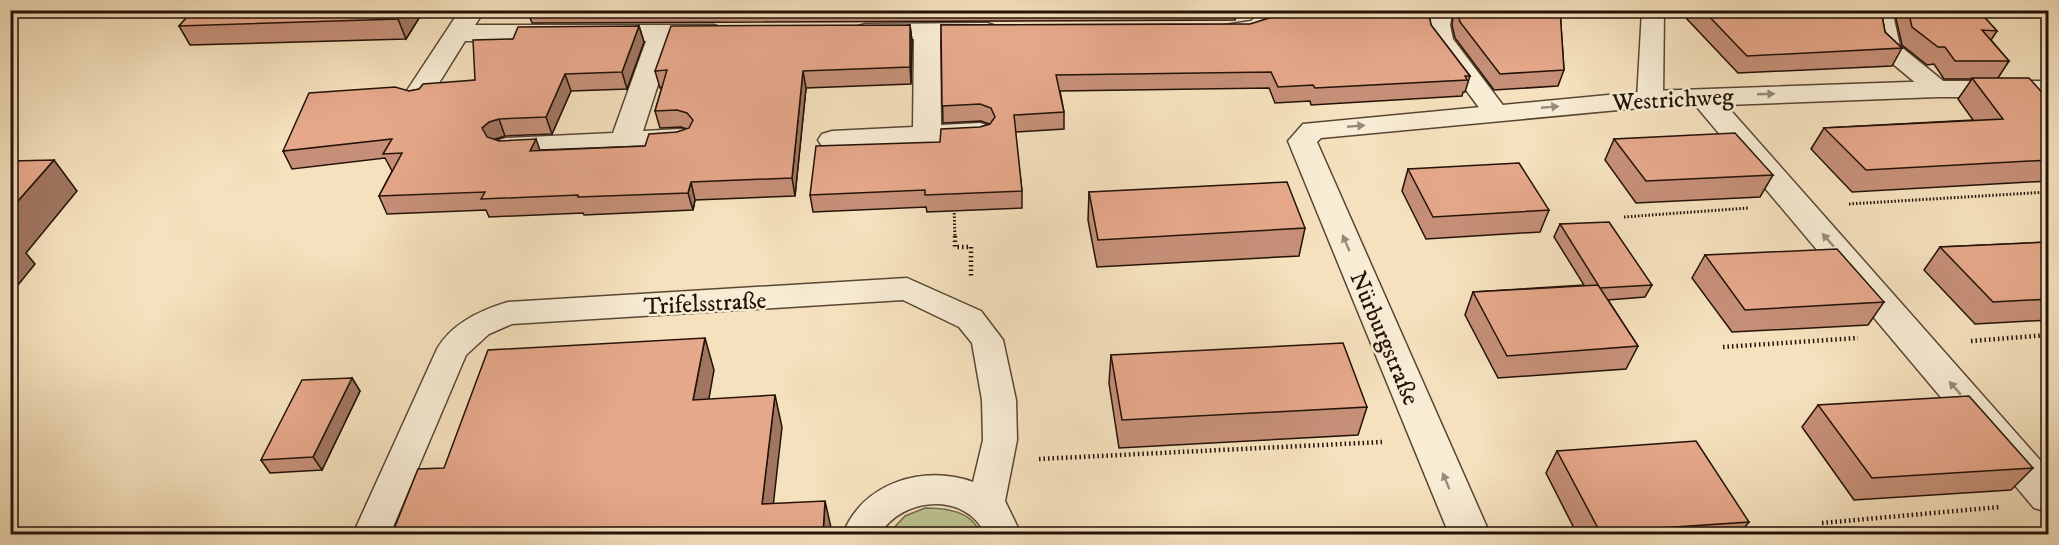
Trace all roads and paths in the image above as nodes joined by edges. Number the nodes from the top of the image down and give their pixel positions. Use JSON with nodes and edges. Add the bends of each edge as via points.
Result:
{"nodes":[{"id":1,"x":472,"y":10,"type":"edge"},
{"id":2,"x":1279,"y":10,"type":"edge"},
{"id":3,"x":1442,"y":10,"type":"edge"},
{"id":4,"x":1653,"y":10,"type":"edge"},
{"id":5,"x":1881,"y":10,"type":"edge"},
{"id":6,"x":1213,"y":30,"type":"edge"},
{"id":7,"x":1010,"y":31,"type":"edge"},
{"id":8,"x":742,"y":32,"type":"edge"},
{"id":9,"x":846,"y":32,"type":"edge"},
{"id":10,"x":927,"y":32,"type":"junction"},
{"id":11,"x":456,"y":33,"type":"junction"},
{"id":12,"x":662,"y":33,"type":"junction"},
{"id":13,"x":1938,"y":89,"type":"junction"},
{"id":14,"x":2049,"y":89,"type":"edge"},
{"id":15,"x":1703,"y":96,"type":"junction"},
{"id":16,"x":416,"y":98,"type":"edge"},
{"id":17,"x":1650,"y":99,"type":"junction"},
{"id":18,"x":1495,"y":112,"type":"junction"},
{"id":19,"x":980,"y":132,"type":"edge"},
{"id":20,"x":927,"y":135,"type":"junction"},
{"id":21,"x":681,"y":138,"type":"edge"},
{"id":22,"x":832,"y":140,"type":"dead end"},
{"id":23,"x":625,"y":141,"type":"junction"},
{"id":24,"x":1302,"y":141,"type":"joint"},
{"id":25,"x":506,"y":147,"type":"edge"},
{"id":26,"x":2049,"y":192,"type":"edge"},
{"id":27,"x":954,"y":201,"type":"edge"},
{"id":28,"x":1798,"y":206,"type":"junction"},
{"id":29,"x":1624,"y":217,"type":"dead end"},
{"id":30,"x":971,"y":253,"type":"dead end"},
{"id":31,"x":2049,"y":335,"type":"edge"},
{"id":32,"x":1914,"y":340,"type":"junction"},
{"id":33,"x":1723,"y":347,"type":"dead end"},
{"id":34,"x":1428,"y":440,"type":"junction"},
{"id":35,"x":996,"y":462,"type":"junction"},
{"id":36,"x":2049,"y":496,"type":"edge"},
{"id":37,"x":2011,"y":506,"type":"dead end"},
{"id":38,"x":994,"y":520,"type":"edge"},
{"id":39,"x":1822,"y":523,"type":"dead end"},
{"id":40,"x":372,"y":534,"type":"edge"},
{"id":41,"x":861,"y":534,"type":"edge"},
{"id":42,"x":1469,"y":534,"type":"edge"}],
"edges":[{"from":1,"to":11,"type":"street"},
{"from":2,"to":6,"type":"street","via":[[1267,25],[1248,30]]},
{"from":3,"to":18,"type":"lane","via":[[1438,25],[1441,40]]},
{"from":4,"to":17,"type":"lane"},
{"from":5,"to":13,"type":"lane","via":[[1889,49]]},
{"from":7,"to":10,"type":"street"},
{"from":8,"to":12,"type":"street"},
{"from":9,"to":10,"type":"street"},
{"from":10,"to":20,"type":"street"},
{"from":11,"to":12,"type":"street"},
{"from":11,"to":16,"type":"street"},
{"from":12,"to":23,"type":"street"},
{"from":13,"to":14,"type":"street","name":"Westrichweg"},
{"from":15,"to":13,"type":"street","name":"Westrichweg","one_way":true},
{"from":15,"to":17,"type":"street","name":"Westrichweg"},
{"from":15,"to":28,"type":"street"},
{"from":18,"to":17,"type":"street","name":"Westrichweg","one_way":true},
{"from":24,"to":18,"type":"street","name":"Westrichweg","one_way":true,"via":[[1313,130]]},
{"from":19,"to":20,"type":"street"},
{"from":20,"to":22,"type":"street"},
{"from":21,"to":23,"type":"street"},
{"from":23,"to":25,"type":"street"},
{"from":34,"to":24,"type":"street","name":"Nürburgstraße","one_way":true},
{"from":26,"to":28,"type":"path"},
{"from":27,"to":30,"type":"path","via":[[955,247],[971,247]]},
{"from":28,"to":29,"type":"path"},
{"from":32,"to":28,"type":"street","one_way":true},
{"from":31,"to":32,"type":"path"},
{"from":32,"to":33,"type":"path"},
{"from":36,"to":32,"type":"street","one_way":true},
{"from":34,"to":35,"type":"path"},
{"from":42,"to":34,"type":"street","name":"Nürburgstraße","one_way":true},
{"from":35,"to":38,"type":"lane","name":"Trifelsstraße"},
{"from":35,"to":40,"type":"lane","name":"Trifelsstraße","via":[[999,400],[987,340],[970,319],[906,289],[508,313],[478,326],[453,349]]},
{"from":37,"to":39,"type":"path"},
{"from":38,"to":41,"type":"lane","name":"Trifelsstraße","via":[[962,493],[935,488],[907,493],[882,506]]}]}
